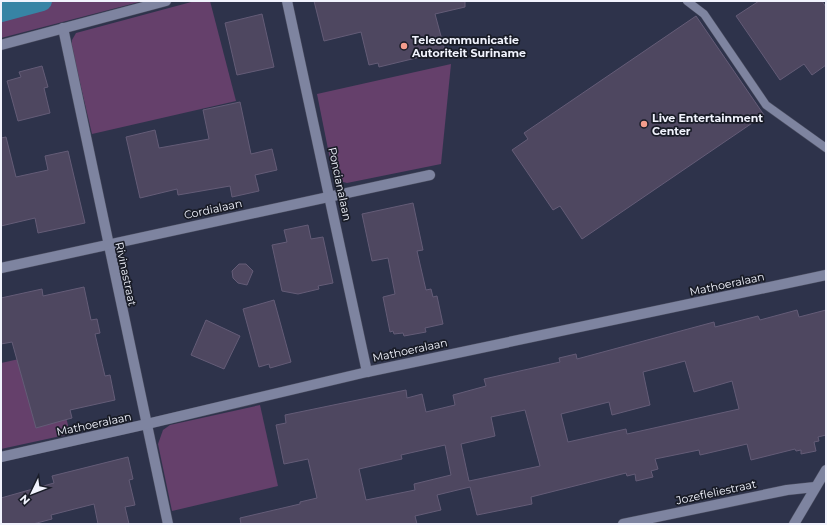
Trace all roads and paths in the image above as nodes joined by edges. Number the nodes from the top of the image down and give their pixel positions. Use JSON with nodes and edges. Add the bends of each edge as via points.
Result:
{"nodes":[{"id":1,"x":166,"y":1,"type":"edge"},
{"id":2,"x":287,"y":1,"type":"edge"},
{"id":3,"x":687,"y":1,"type":"edge"},
{"id":4,"x":63,"y":28,"type":"junction"},
{"id":5,"x":1,"y":45,"type":"edge"},
{"id":6,"x":826,"y":148,"type":"edge"},
{"id":7,"x":430,"y":175,"type":"dead end"},
{"id":8,"x":330,"y":196,"type":"junction"},
{"id":9,"x":108,"y":244,"type":"junction"},
{"id":10,"x":1,"y":268,"type":"edge"},
{"id":11,"x":826,"y":275,"type":"edge"},
{"id":12,"x":367,"y":372,"type":"junction"},
{"id":13,"x":147,"y":424,"type":"junction"},
{"id":14,"x":1,"y":457,"type":"edge"},
{"id":15,"x":826,"y":470,"type":"edge"},
{"id":16,"x":815,"y":487,"type":"junction"},
{"id":17,"x":168,"y":524,"type":"edge"},
{"id":18,"x":622,"y":524,"type":"edge"},
{"id":19,"x":794,"y":524,"type":"edge"}],
"edges":[{"from":1,"to":4,"type":"street"},
{"from":2,"to":8,"type":"street","name":"Poncianalaan"},
{"from":3,"to":6,"type":"lane","via":[[704,14],[766,104]]},
{"from":4,"to":5,"type":"street"},
{"from":4,"to":9,"type":"street","name":"Rivinastraat"},
{"from":7,"to":8,"type":"street","name":"Cordialaan"},
{"from":8,"to":9,"type":"street","name":"Cordialaan"},
{"from":8,"to":12,"type":"street","name":"Poncianalaan"},
{"from":9,"to":10,"type":"street","name":"Cordialaan"},
{"from":9,"to":13,"type":"street","name":"Rivinastraat"},
{"from":11,"to":12,"type":"street","name":"Mathoeralaan"},
{"from":12,"to":13,"type":"street","name":"Mathoeralaan"},
{"from":13,"to":14,"type":"street","name":"Mathoeralaan"},
{"from":13,"to":17,"type":"street","name":"Rivinastraat"},
{"from":15,"to":16,"type":"street"},
{"from":16,"to":18,"type":"street","name":"Jozefleliestraat","via":[[787,490]]},
{"from":16,"to":19,"type":"street"}]}
